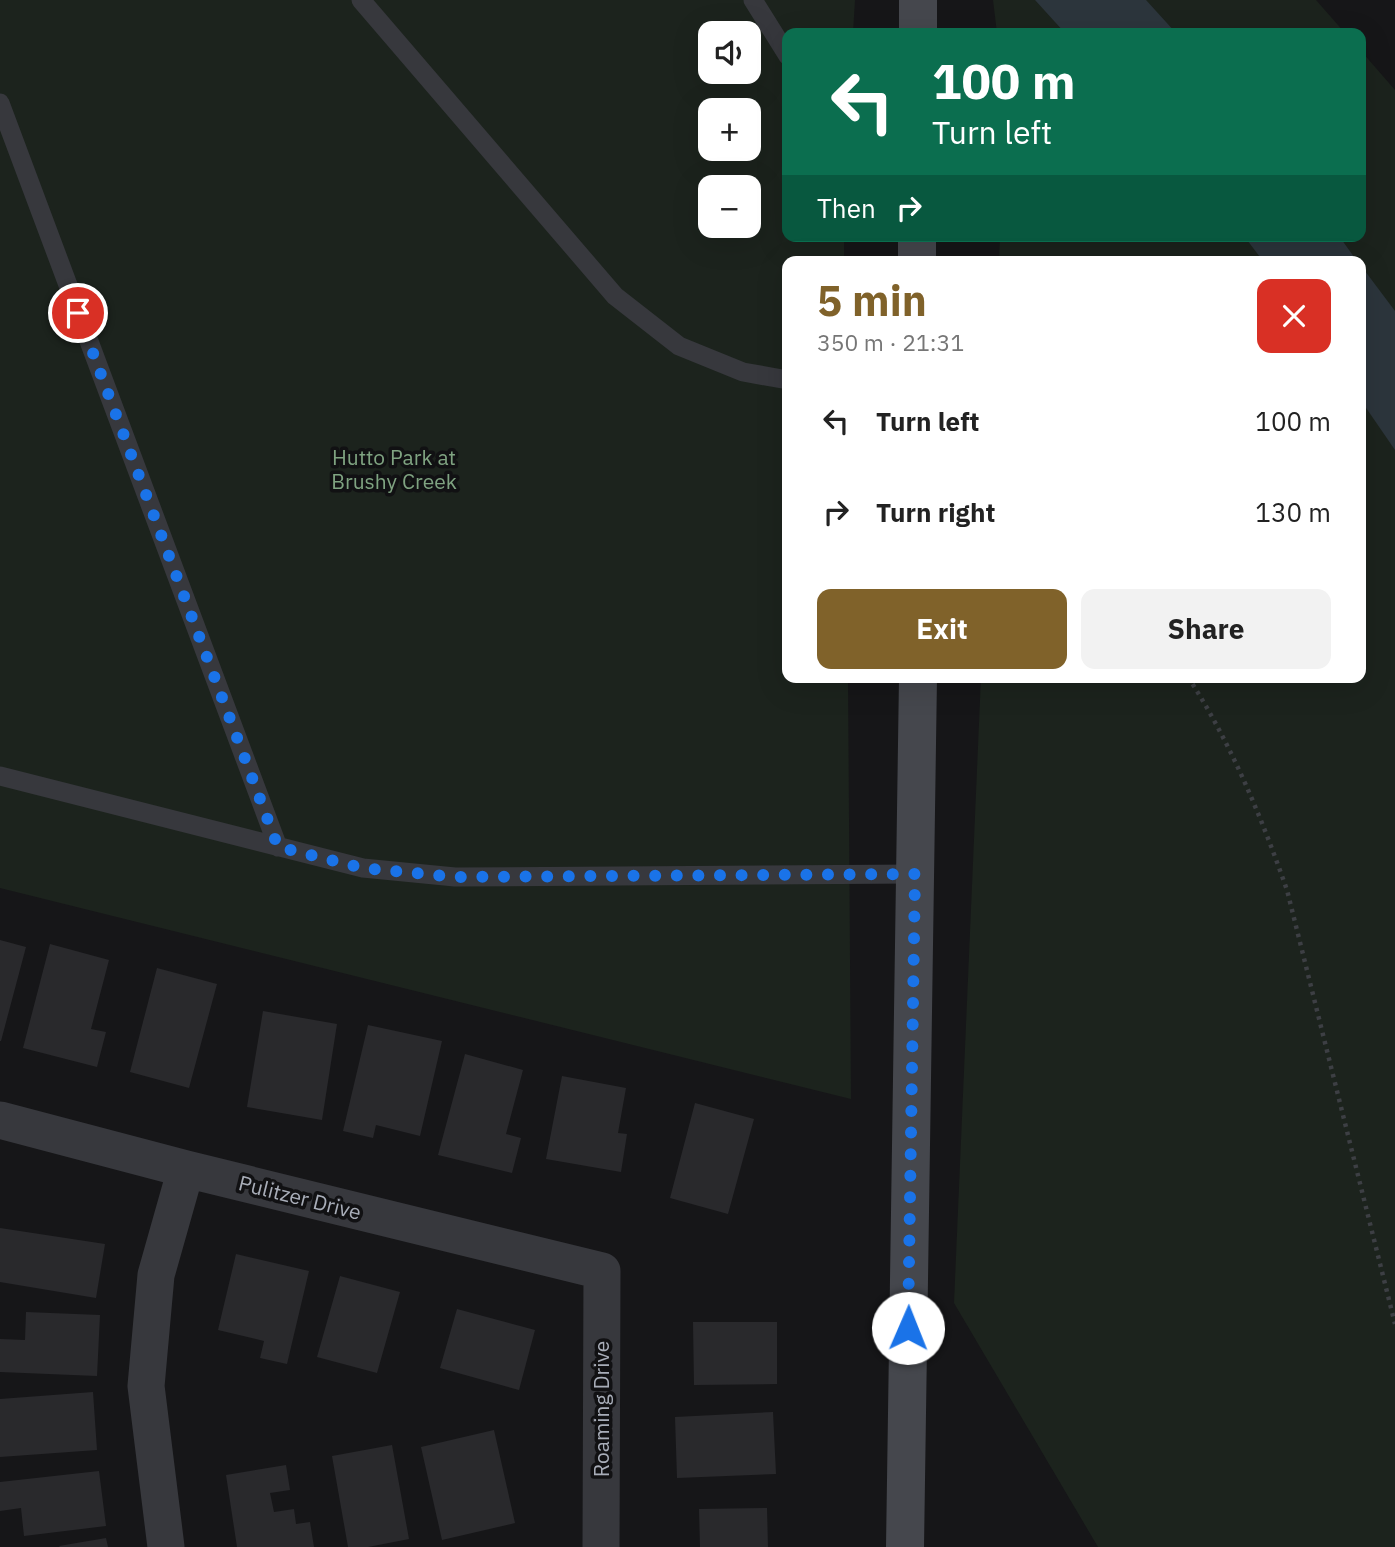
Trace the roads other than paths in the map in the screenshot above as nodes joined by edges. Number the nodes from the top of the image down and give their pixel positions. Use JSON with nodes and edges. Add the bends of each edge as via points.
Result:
{"nodes":[{"id":1,"x":362,"y":0,"type":"edge"},
{"id":2,"x":753,"y":0,"type":"edge"},
{"id":3,"x":782,"y":46,"type":"edge"},
{"id":4,"x":0,"y":103,"type":"edge"},
{"id":5,"x":782,"y":379,"type":"edge"},
{"id":6,"x":918,"y":683,"type":"edge"},
{"id":7,"x":0,"y":776,"type":"edge"},
{"id":8,"x":278,"y":847,"type":"junction"},
{"id":9,"x":915,"y":874,"type":"junction"},
{"id":10,"x":0,"y":1120,"type":"edge"},
{"id":11,"x":186,"y":1169,"type":"junction"},
{"id":12,"x":602,"y":1271,"type":"joint"},
{"id":13,"x":166,"y":1547,"type":"edge"},
{"id":14,"x":601,"y":1547,"type":"edge"},
{"id":15,"x":905,"y":1547,"type":"edge"}],
"edges":[{"from":1,"to":5,"type":"lane","via":[[615,296],[679,346],[743,372]]},
{"from":2,"to":3,"type":"lane"},
{"from":4,"to":8,"type":"lane"},
{"from":6,"to":9,"type":"street"},
{"from":7,"to":8,"type":"lane"},
{"from":8,"to":9,"type":"lane","via":[[363,868],[455,877]]},
{"from":9,"to":15,"type":"street"},
{"from":10,"to":11,"type":"street","name":"Pulitzer Drive"},
{"from":11,"to":12,"type":"street","name":"Pulitzer Drive"},
{"from":11,"to":13,"type":"street","via":[[156,1275],[146,1386]]},
{"from":12,"to":14,"type":"street","name":"Roaming Drive"}]}
